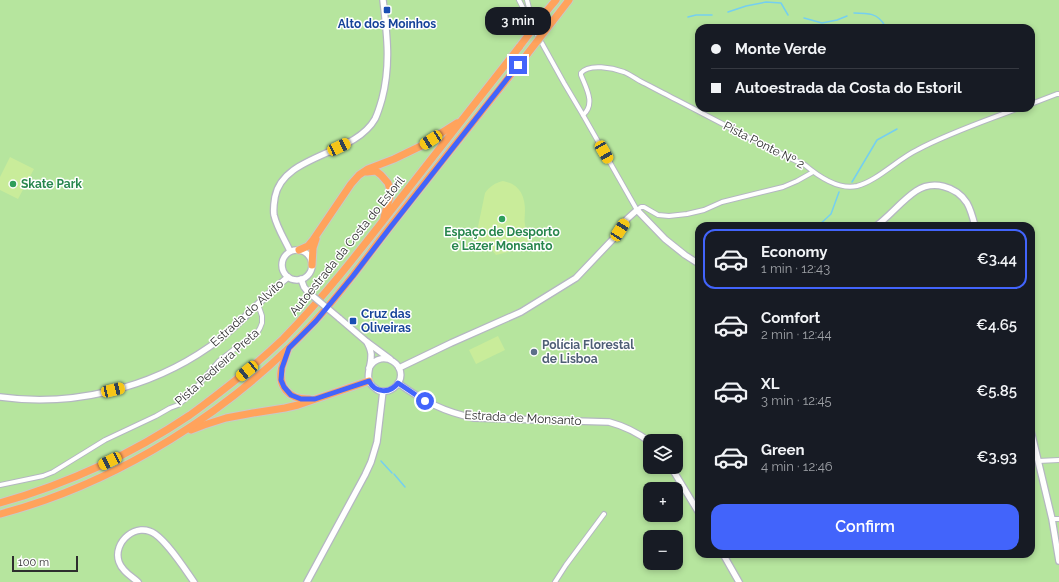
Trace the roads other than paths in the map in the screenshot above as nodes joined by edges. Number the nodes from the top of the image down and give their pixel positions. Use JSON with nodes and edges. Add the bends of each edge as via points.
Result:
{"nodes":[{"id":1,"x":383,"y":0,"type":"edge"},
{"id":2,"x":519,"y":0,"type":"edge"},
{"id":3,"x":527,"y":0,"type":"edge"},
{"id":4,"x":556,"y":0,"type":"edge"},
{"id":5,"x":569,"y":0,"type":"edge"},
{"id":6,"x":526,"y":14,"type":"junction"},
{"id":7,"x":1059,"y":94,"type":"edge"},
{"id":8,"x":1035,"y":102,"type":"edge"},
{"id":9,"x":695,"y":110,"type":"edge"},
{"id":10,"x":700,"y":112,"type":"edge"},
{"id":11,"x":1008,"y":112,"type":"edge"},
{"id":12,"x":583,"y":115,"type":"junction"},
{"id":13,"x":462,"y":120,"type":"junction"},
{"id":14,"x":813,"y":172,"type":"junction"},
{"id":15,"x":637,"y":210,"type":"junction"},
{"id":16,"x":382,"y":222,"type":"junction"},
{"id":17,"x":881,"y":222,"type":"edge"},
{"id":18,"x":974,"y":222,"type":"edge"},
{"id":19,"x":299,"y":250,"type":"junction"},
{"id":20,"x":290,"y":251,"type":"junction"},
{"id":21,"x":695,"y":261,"type":"edge"},
{"id":22,"x":312,"y":264,"type":"junction"},
{"id":23,"x":288,"y":277,"type":"junction"},
{"id":24,"x":300,"y":279,"type":"junction"},
{"id":25,"x":258,"y":304,"type":"junction"},
{"id":26,"x":367,"y":342,"type":"junction"},
{"id":27,"x":289,"y":348,"type":"junction"},
{"id":28,"x":393,"y":361,"type":"junction"},
{"id":29,"x":369,"y":368,"type":"junction"},
{"id":30,"x":399,"y":368,"type":"junction"},
{"id":31,"x":369,"y":381,"type":"junction"},
{"id":32,"x":398,"y":383,"type":"junction"},
{"id":33,"x":384,"y":391,"type":"junction"},
{"id":34,"x":0,"y":397,"type":"edge"},
{"id":35,"x":315,"y":399,"type":"junction"},
{"id":36,"x":643,"y":437,"type":"edge"},
{"id":37,"x":171,"y":439,"type":"junction"},
{"id":38,"x":1035,"y":448,"type":"edge"},
{"id":39,"x":1059,"y":460,"type":"edge"},
{"id":40,"x":1038,"y":461,"type":"junction"},
{"id":41,"x":675,"y":474,"type":"edge"},
{"id":42,"x":0,"y":485,"type":"edge"},
{"id":43,"x":0,"y":502,"type":"edge"},
{"id":44,"x":695,"y":506,"type":"edge"},
{"id":45,"x":0,"y":514,"type":"edge"},
{"id":46,"x":604,"y":514,"type":"dead end"},
{"id":47,"x":1052,"y":519,"type":"junction"},
{"id":48,"x":1059,"y":519,"type":"edge"},
{"id":49,"x":725,"y":558,"type":"edge"},
{"id":50,"x":1059,"y":561,"type":"edge"},
{"id":51,"x":138,"y":582,"type":"edge"},
{"id":52,"x":194,"y":582,"type":"edge"},
{"id":53,"x":307,"y":582,"type":"edge"},
{"id":54,"x":555,"y":582,"type":"edge"},
{"id":55,"x":740,"y":582,"type":"edge"}],
"edges":[{"from":1,"to":20,"type":"street","via":[[388,64],[380,108],[367,130],[360,136],[300,166],[280,184],[274,203],[274,216]]},
{"from":2,"to":6,"type":"street"},
{"from":3,"to":6,"type":"street","via":[[529,8]]},
{"from":4,"to":13,"type":"highway","name":"Autoestrada da Costa do Estoril","bridge":true},
{"from":5,"to":27,"type":"highway","name":"Autoestrada da Costa do Estoril","bridge":true,"via":[[353,276],[316,321]]},
{"from":6,"to":12,"type":"street"},
{"from":7,"to":8,"type":"street"},
{"from":9,"to":12,"type":"street","name":"Pista Ponte Nº 2","via":[[625,72],[597,67],[585,69],[581,73],[590,102]]},
{"from":10,"to":14,"type":"street","name":"Pista Ponte Nº 2","via":[[805,165]]},
{"from":11,"to":14,"type":"street","via":[[916,150],[869,181],[856,186],[842,186]]},
{"from":12,"to":15,"type":"street"},
{"from":13,"to":16,"type":"highway","name":"Autoestrada da Costa do Estoril"},
{"from":13,"to":19,"type":"highway","via":[[421,146],[359,175],[313,240]]},
{"from":14,"to":15,"type":"street","via":[[783,187],[728,200],[704,210],[669,216],[658,215],[644,207]]},
{"from":15,"to":21,"type":"street","via":[[665,239]]},
{"from":15,"to":30,"type":"street","via":[[627,219],[615,238],[576,278],[521,312]]},
{"from":16,"to":22,"type":"highway","via":[[391,193],[388,183],[376,172],[367,172],[352,185],[316,240]]},
{"from":16,"to":43,"type":"highway","name":"Autoestrada da Costa do Estoril","via":[[345,269],[282,340],[206,404],[165,431],[99,466],[52,486]]},
{"from":17,"to":18,"type":"street","via":[[916,191],[937,185],[951,189],[963,198]]},
{"from":19,"to":20,"type":"street"},
{"from":19,"to":22,"type":"street","via":[[310,256]]},
{"from":20,"to":23,"type":"street","via":[[282,263]]},
{"from":22,"to":24,"type":"street","via":[[310,273]]},
{"from":23,"to":24,"type":"street"},
{"from":23,"to":25,"type":"street","name":"Estrada do Alvito"},
{"from":24,"to":26,"type":"street","bridge":true,"via":[[308,292]]},
{"from":25,"to":34,"type":"street","name":"Estrada do Alvito","via":[[209,347],[148,380],[104,392],[57,399]]},
{"from":25,"to":42,"type":"street","name":"Pista Pedreira Preta","via":[[262,316],[260,328],[219,361],[178,405],[105,440],[53,472]]},
{"from":26,"to":28,"type":"street"},
{"from":26,"to":29,"type":"street","via":[[372,356]]},
{"from":27,"to":35,"type":"highway","via":[[282,368],[281,380],[284,387],[296,398]]},
{"from":27,"to":37,"type":"highway","name":"Autoestrada da Costa do Estoril","via":[[218,407]]},
{"from":28,"to":29,"type":"street","via":[[378,360]]},
{"from":28,"to":30,"type":"street"},
{"from":29,"to":31,"type":"street"},
{"from":30,"to":32,"type":"street"},
{"from":31,"to":33,"type":"street","via":[[374,388]]},
{"from":31,"to":35,"type":"highway"},
{"from":32,"to":33,"type":"street","via":[[392,389]]},
{"from":32,"to":36,"type":"street","name":"Estrada de Monsanto","via":[[425,401],[460,415],[474,418],[609,422]]},
{"from":33,"to":53,"type":"street","via":[[377,442],[371,462]]},
{"from":35,"to":37,"type":"highway","via":[[284,408],[226,418]]},
{"from":37,"to":45,"type":"highway","name":"Autoestrada da Costa do Estoril","via":[[86,484]]},
{"from":38,"to":40,"type":"street"},
{"from":39,"to":40,"type":"street"},
{"from":40,"to":47,"type":"street"},
{"from":41,"to":44,"type":"street"},
{"from":46,"to":54,"type":"street"},
{"from":47,"to":48,"type":"street"},
{"from":47,"to":50,"type":"street"},
{"from":49,"to":55,"type":"street"},
{"from":51,"to":52,"type":"street","via":[[122,567],[118,553],[123,539],[142,530],[155,534],[179,560]]}]}
